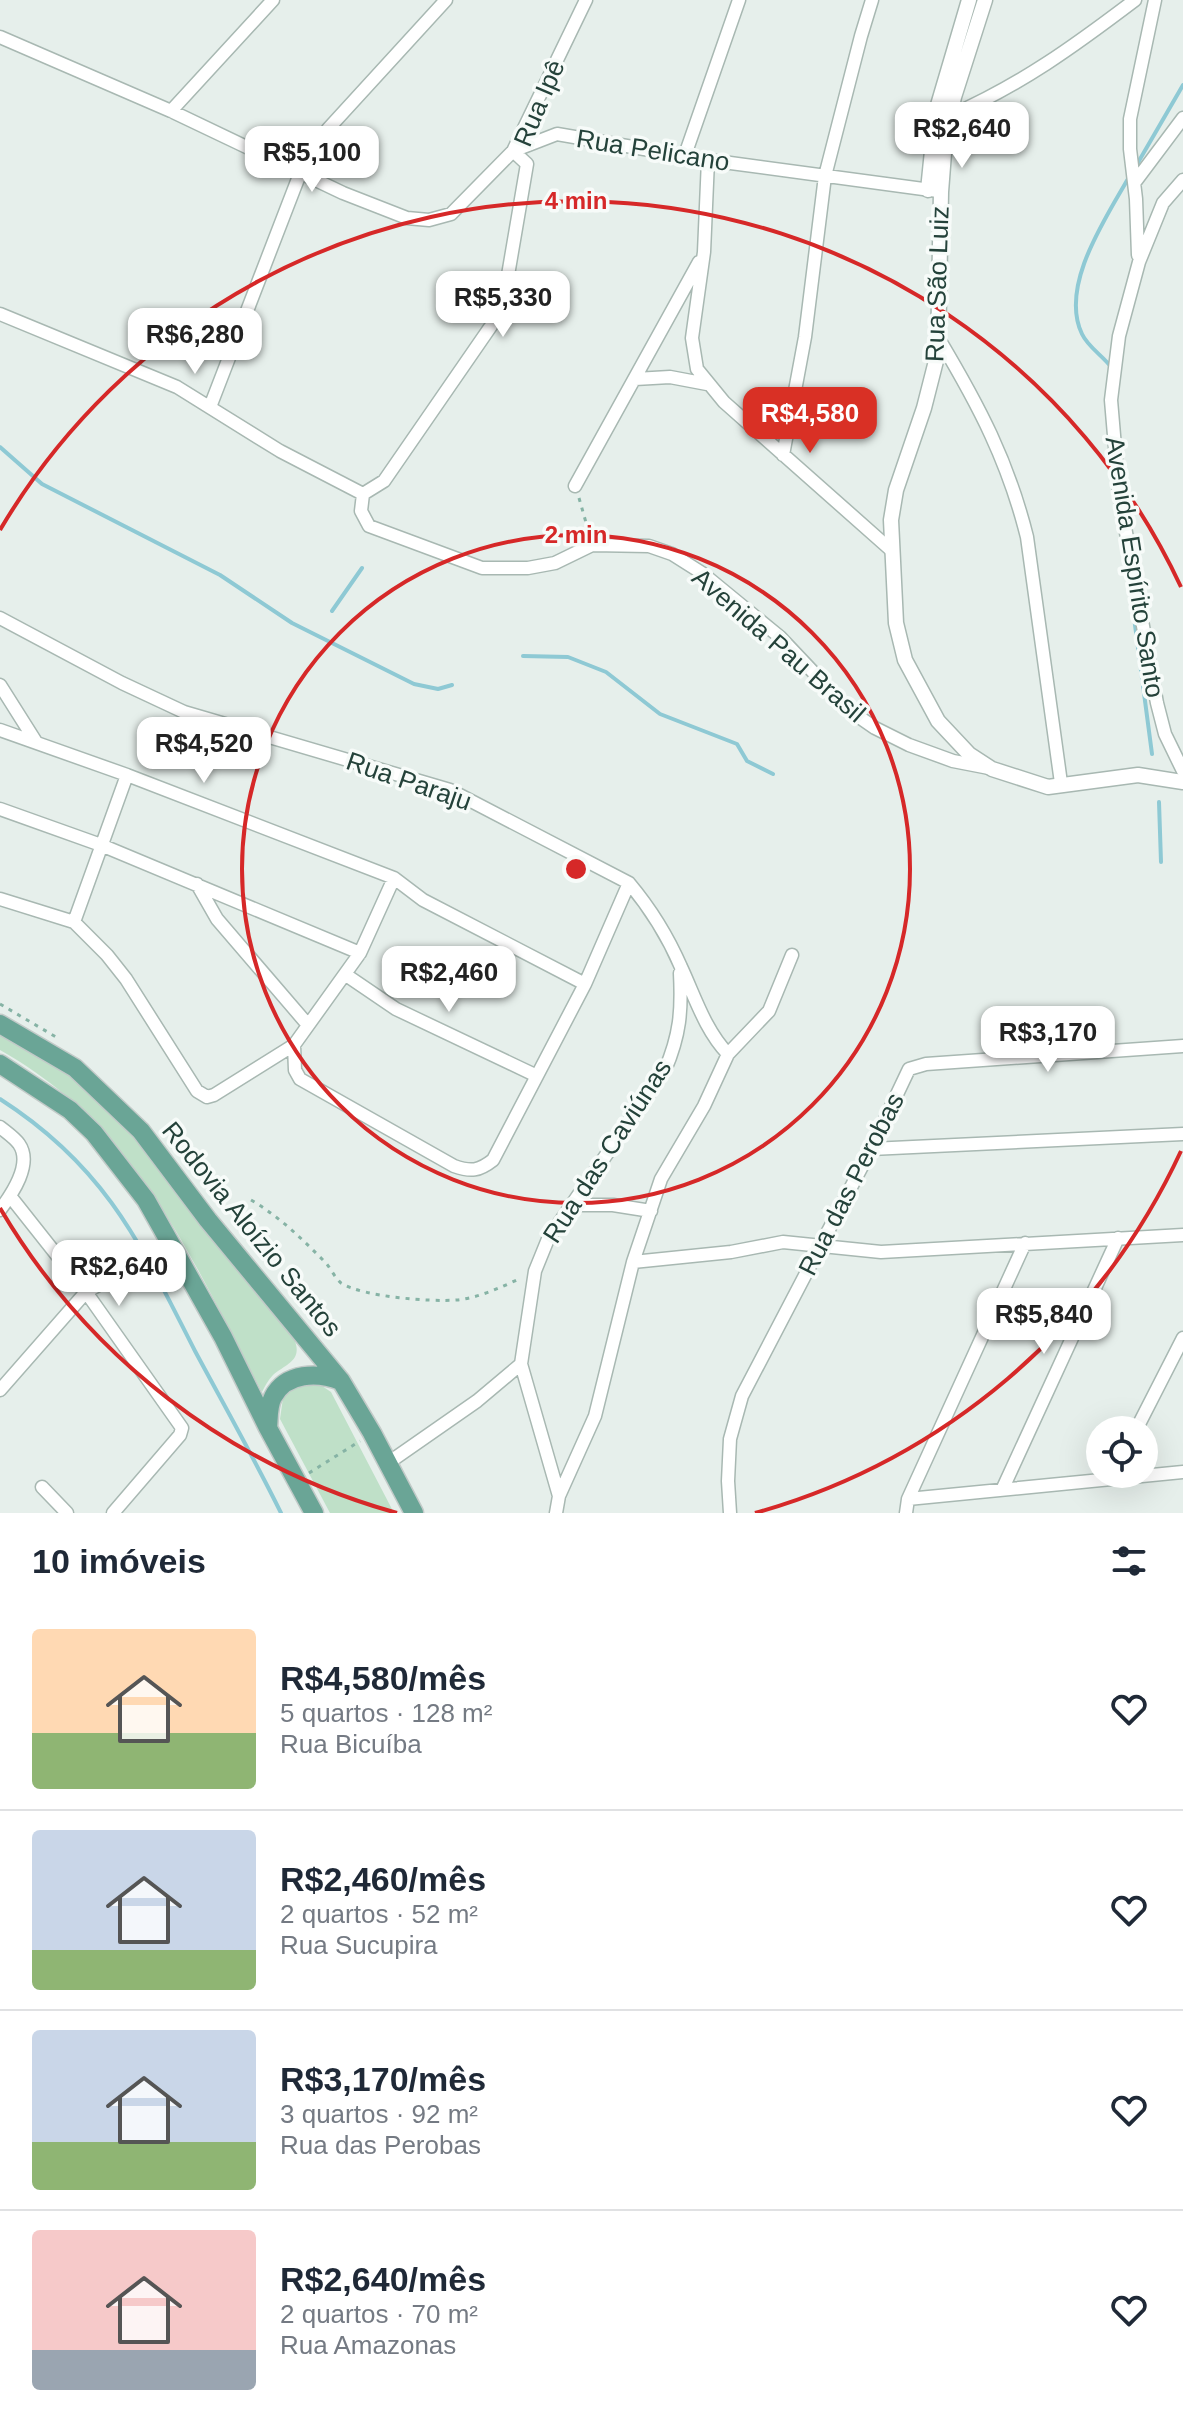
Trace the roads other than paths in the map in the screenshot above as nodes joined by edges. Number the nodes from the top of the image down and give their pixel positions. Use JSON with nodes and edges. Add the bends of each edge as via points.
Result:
{"nodes":[{"id":1,"x":273,"y":0,"type":"edge"},
{"id":2,"x":446,"y":0,"type":"edge"},
{"id":3,"x":586,"y":0,"type":"edge"},
{"id":4,"x":739,"y":0,"type":"edge"},
{"id":5,"x":872,"y":0,"type":"edge"},
{"id":6,"x":969,"y":0,"type":"edge"},
{"id":7,"x":985,"y":0,"type":"edge"},
{"id":8,"x":1135,"y":0,"type":"edge"},
{"id":9,"x":1155,"y":0,"type":"edge"},
{"id":10,"x":0,"y":37,"type":"edge"},
{"id":11,"x":171,"y":111,"type":"junction"},
{"id":12,"x":950,"y":116,"type":"junction"},
{"id":13,"x":1183,"y":118,"type":"edge"},
{"id":14,"x":513,"y":151,"type":"junction"},
{"id":15,"x":685,"y":155,"type":"junction"},
{"id":16,"x":708,"y":160,"type":"junction"},
{"id":17,"x":301,"y":171,"type":"junction"},
{"id":18,"x":825,"y":176,"type":"junction"},
{"id":19,"x":1183,"y":180,"type":"edge"},
{"id":20,"x":1135,"y":182,"type":"junction"},
{"id":21,"x":934,"y":191,"type":"junction"},
{"id":22,"x":704,"y":252,"type":"junction"},
{"id":23,"x":1139,"y":262,"type":"junction"},
{"id":24,"x":0,"y":314,"type":"edge"},
{"id":25,"x":939,"y":339,"type":"junction"},
{"id":26,"x":635,"y":379,"type":"junction"},
{"id":27,"x":707,"y":384,"type":"junction"},
{"id":28,"x":210,"y":407,"type":"junction"},
{"id":29,"x":783,"y":455,"type":"junction"},
{"id":30,"x":575,"y":486,"type":"road end"},
{"id":31,"x":363,"y":494,"type":"junction"},
{"id":32,"x":891,"y":550,"type":"junction"},
{"id":33,"x":0,"y":618,"type":"edge"},
{"id":34,"x":0,"y":685,"type":"edge"},
{"id":35,"x":0,"y":730,"type":"edge"},
{"id":36,"x":36,"y":742,"type":"junction"},
{"id":37,"x":992,"y":769,"type":"junction"},
{"id":38,"x":1183,"y":771,"type":"edge"},
{"id":39,"x":127,"y":775,"type":"junction"},
{"id":40,"x":1183,"y":782,"type":"edge"},
{"id":41,"x":1061,"y":783,"type":"junction"},
{"id":42,"x":0,"y":809,"type":"edge"},
{"id":43,"x":101,"y":845,"type":"junction"},
{"id":44,"x":394,"y":878,"type":"junction"},
{"id":45,"x":629,"y":883,"type":"junction"},
{"id":46,"x":197,"y":884,"type":"junction"},
{"id":47,"x":0,"y":899,"type":"edge"},
{"id":48,"x":74,"y":922,"type":"junction"},
{"id":49,"x":360,"y":953,"type":"junction"},
{"id":50,"x":792,"y":955,"type":"dead end"},
{"id":51,"x":680,"y":963,"type":"junction"},
{"id":52,"x":346,"y":975,"type":"junction"},
{"id":53,"x":585,"y":984,"type":"junction"},
{"id":54,"x":0,"y":1024,"type":"edge"},
{"id":55,"x":308,"y":1025,"type":"junction"},
{"id":56,"x":294,"y":1045,"type":"junction"},
{"id":57,"x":1183,"y":1046,"type":"edge"},
{"id":58,"x":728,"y":1054,"type":"junction"},
{"id":59,"x":0,"y":1064,"type":"edge"},
{"id":60,"x":537,"y":1076,"type":"junction"},
{"id":61,"x":0,"y":1127,"type":"edge"},
{"id":62,"x":1183,"y":1134,"type":"edge"},
{"id":63,"x":871,"y":1149,"type":"junction"},
{"id":64,"x":10,"y":1196,"type":"junction"},
{"id":65,"x":572,"y":1205,"type":"junction"},
{"id":66,"x":0,"y":1210,"type":"edge"},
{"id":67,"x":651,"y":1211,"type":"junction"},
{"id":68,"x":1183,"y":1235,"type":"edge"},
{"id":69,"x":1118,"y":1238,"type":"junction"},
{"id":70,"x":1025,"y":1243,"type":"junction"},
{"id":71,"x":820,"y":1247,"type":"junction"},
{"id":72,"x":633,"y":1262,"type":"junction"},
{"id":73,"x":136,"y":1265,"type":"road end"},
{"id":74,"x":86,"y":1292,"type":"junction"},
{"id":75,"x":1183,"y":1338,"type":"edge"},
{"id":76,"x":521,"y":1364,"type":"junction"},
{"id":77,"x":341,"y":1381,"type":"junction"},
{"id":78,"x":0,"y":1390,"type":"edge"},
{"id":79,"x":1143,"y":1416,"type":"edge"},
{"id":80,"x":268,"y":1428,"type":"junction"},
{"id":81,"x":388,"y":1463,"type":"junction"},
{"id":82,"x":1183,"y":1472,"type":"edge"},
{"id":83,"x":1158,"y":1473,"type":"edge"},
{"id":84,"x":1086,"y":1479,"type":"edge"},
{"id":85,"x":42,"y":1487,"type":"dead end"},
{"id":86,"x":1003,"y":1488,"type":"junction"},
{"id":87,"x":559,"y":1496,"type":"junction"},
{"id":88,"x":908,"y":1499,"type":"junction"},
{"id":89,"x":308,"y":1511,"type":"edge"},
{"id":90,"x":67,"y":1513,"type":"edge"},
{"id":91,"x":113,"y":1513,"type":"edge"},
{"id":92,"x":414,"y":1513,"type":"edge"},
{"id":93,"x":556,"y":1513,"type":"edge"},
{"id":94,"x":730,"y":1513,"type":"edge"},
{"id":95,"x":906,"y":1513,"type":"edge"}],
"edges":[{"from":1,"to":11,"type":"street"},
{"from":2,"to":17,"type":"street","via":[[328,129]]},
{"from":3,"to":14,"type":"street","name":"Rua Ipê"},
{"from":4,"to":15,"type":"street"},
{"from":5,"to":18,"type":"street"},
{"from":6,"to":21,"type":"street","name":"Rua São Luiz","via":[[936,112]]},
{"from":7,"to":12,"type":"street","name":"Rua São Luiz"},
{"from":8,"to":12,"type":"street","via":[[1042,68]]},
{"from":9,"to":20,"type":"street","via":[[1130,119]]},
{"from":10,"to":11,"type":"street","name":"Rua Pelicano"},
{"from":11,"to":17,"type":"street","name":"Rua Pelicano"},
{"from":12,"to":21,"type":"street","name":"Rua São Luiz"},
{"from":13,"to":20,"type":"street"},
{"from":14,"to":15,"type":"street","name":"Rua Pelicano","via":[[557,134]]},
{"from":14,"to":17,"type":"street","name":"Rua Pelicano","via":[[451,214],[429,220],[407,218]]},
{"from":14,"to":31,"type":"street","name":"Rua Ipê","via":[[527,164],[507,281],[491,326],[384,481]]},
{"from":15,"to":16,"type":"street","name":"Rua Pelicano"},
{"from":16,"to":18,"type":"street","name":"Rua Pelicano"},
{"from":16,"to":22,"type":"street"},
{"from":17,"to":28,"type":"street"},
{"from":18,"to":21,"type":"street","name":"Rua Pelicano"},
{"from":18,"to":29,"type":"street","via":[[803,351]]},
{"from":19,"to":23,"type":"street","name":"Avenida Espírito Santo","via":[[1163,203]]},
{"from":20,"to":23,"type":"street"},
{"from":21,"to":25,"type":"street","name":"Rua São Luiz"},
{"from":22,"to":26,"type":"street"},
{"from":22,"to":27,"type":"street","via":[[692,338],[693,356]]},
{"from":23,"to":38,"type":"street","name":"Avenida Espírito Santo","via":[[1114,368],[1113,442],[1157,703]]},
{"from":24,"to":28,"type":"street","via":[[177,387]]},
{"from":25,"to":32,"type":"street","name":"Rua São Luiz","via":[[934,373],[896,490]]},
{"from":25,"to":41,"type":"street","via":[[977,402],[1018,500]]},
{"from":26,"to":27,"type":"street","via":[[670,377]]},
{"from":26,"to":30,"type":"street"},
{"from":27,"to":29,"type":"street"},
{"from":28,"to":31,"type":"street"},
{"from":29,"to":32,"type":"street"},
{"from":31,"to":37,"type":"street","name":"Avenida Pau Brasil","via":[[361,511],[369,526],[482,568],[555,563],[592,545],[649,546],[672,554],[780,637],[849,710],[875,728],[953,761]]},
{"from":32,"to":37,"type":"street","name":"Rua São Luiz","via":[[896,623],[905,660],[938,721],[961,747]]},
{"from":33,"to":45,"type":"street","name":"Rua Paraju","via":[[184,712],[450,790]]},
{"from":34,"to":36,"type":"street"},
{"from":35,"to":36,"type":"street"},
{"from":36,"to":39,"type":"street"},
{"from":37,"to":41,"type":"street","name":"Rua São Luiz","via":[[1048,787]]},
{"from":39,"to":43,"type":"street"},
{"from":39,"to":44,"type":"street"},
{"from":40,"to":41,"type":"street","name":"Rua São Luiz","via":[[1138,775]]},
{"from":42,"to":43,"type":"street"},
{"from":43,"to":46,"type":"street"},
{"from":43,"to":48,"type":"street"},
{"from":44,"to":49,"type":"street"},
{"from":44,"to":53,"type":"street","via":[[423,900]]},
{"from":45,"to":51,"type":"street","name":"Rua Paraju"},
{"from":45,"to":53,"type":"street"},
{"from":46,"to":49,"type":"street"},
{"from":46,"to":55,"type":"street","via":[[217,919]]},
{"from":47,"to":48,"type":"street"},
{"from":48,"to":56,"type":"street","via":[[126,979],[197,1091],[207,1097]]},
{"from":49,"to":52,"type":"street"},
{"from":50,"to":58,"type":"street","via":[[769,1011]]},
{"from":51,"to":58,"type":"street","name":"Rua Paraju","via":[[709,1031]]},
{"from":51,"to":65,"type":"street","name":"Rua das Caviúnas","via":[[682,1012],[665,1070]]},
{"from":52,"to":55,"type":"street"},
{"from":52,"to":60,"type":"street","via":[[396,1009]]},
{"from":53,"to":60,"type":"street"},
{"from":54,"to":77,"type":"main road","name":"Rodovia Aloízio Santos","via":[[75,1068],[141,1131]]},
{"from":55,"to":56,"type":"street"},
{"from":56,"to":60,"type":"street","via":[[300,1079],[468,1171],[493,1160]]},
{"from":57,"to":63,"type":"street","name":"Rua das Perobas","via":[[909,1069]]},
{"from":58,"to":67,"type":"street","via":[[668,1164]]},
{"from":59,"to":80,"type":"main road","via":[[46,1092],[94,1133],[146,1200],[162,1250],[223,1337]]},
{"from":61,"to":64,"type":"street","via":[[25,1155]]},
{"from":62,"to":63,"type":"street"},
{"from":63,"to":71,"type":"street","name":"Rua das Perobas"},
{"from":64,"to":66,"type":"street"},
{"from":64,"to":74,"type":"street"},
{"from":65,"to":67,"type":"street"},
{"from":65,"to":76,"type":"street","name":"Rua das Caviúnas","via":[[548,1239],[535,1271]]},
{"from":67,"to":72,"type":"street"},
{"from":68,"to":69,"type":"street"},
{"from":69,"to":70,"type":"street"},
{"from":69,"to":86,"type":"street"},
{"from":70,"to":71,"type":"street","via":[[881,1252]]},
{"from":70,"to":88,"type":"street"},
{"from":71,"to":72,"type":"street","via":[[783,1242]]},
{"from":71,"to":94,"type":"street","name":"Rua das Perobas","via":[[742,1396],[730,1439]]},
{"from":72,"to":87,"type":"street","via":[[595,1416]]},
{"from":73,"to":74,"type":"street"},
{"from":74,"to":78,"type":"street"},
{"from":74,"to":91,"type":"street","via":[[182,1428]]},
{"from":75,"to":79,"type":"street"},
{"from":76,"to":81,"type":"street"},
{"from":76,"to":87,"type":"street"},
{"from":77,"to":80,"type":"main road","via":[[313,1375],[282,1386],[272,1398]]},
{"from":77,"to":81,"type":"main road","name":"Rodovia Aloízio Santos"},
{"from":80,"to":89,"type":"main road"},
{"from":81,"to":92,"type":"main road","name":"Rodovia Aloízio Santos"},
{"from":82,"to":83,"type":"street"},
{"from":84,"to":86,"type":"street"},
{"from":85,"to":90,"type":"street"},
{"from":86,"to":88,"type":"street"},
{"from":87,"to":93,"type":"street"},
{"from":88,"to":95,"type":"street"}]}
